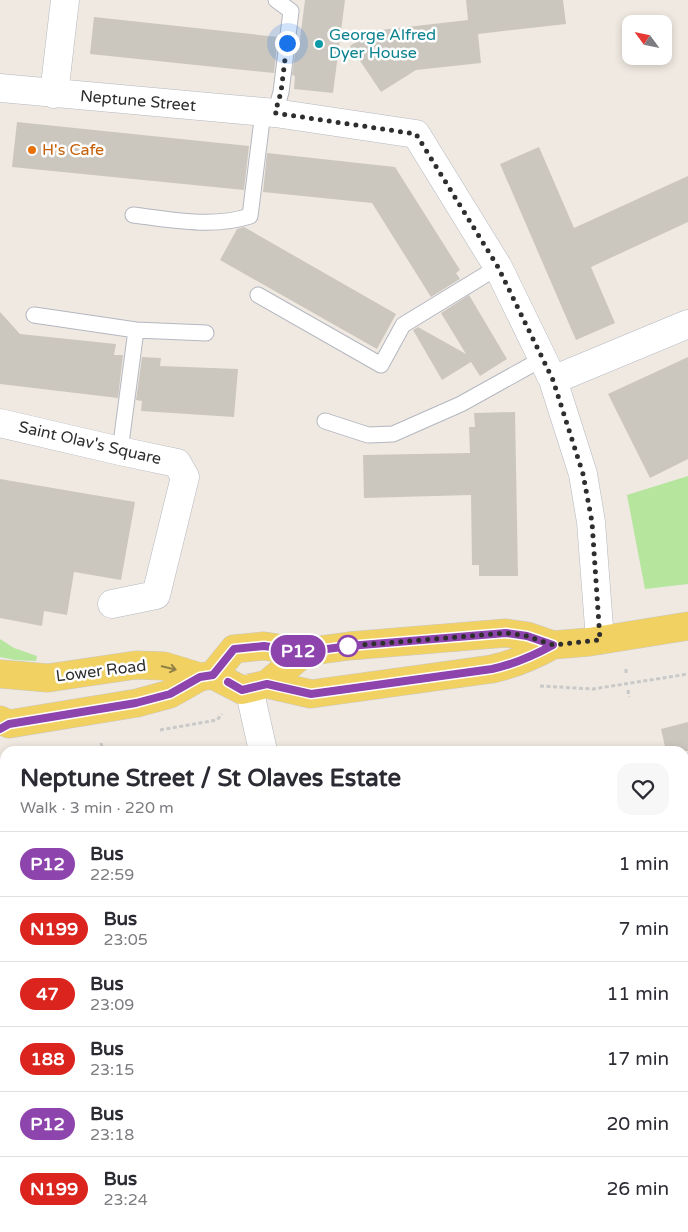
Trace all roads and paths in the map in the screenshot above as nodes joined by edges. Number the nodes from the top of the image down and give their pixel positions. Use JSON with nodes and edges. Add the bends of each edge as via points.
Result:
{"nodes":[{"id":1,"x":65,"y":0,"type":"edge"},
{"id":2,"x":276,"y":0,"type":"edge"},
{"id":3,"x":0,"y":88,"type":"edge"},
{"id":4,"x":54,"y":94,"type":"junction"},
{"id":5,"x":269,"y":112,"type":"junction"},
{"id":6,"x":133,"y":215,"type":"dead end"},
{"id":7,"x":498,"y":267,"type":"junction"},
{"id":8,"x":258,"y":295,"type":"dead end"},
{"id":9,"x":34,"y":315,"type":"dead end"},
{"id":10,"x":688,"y":324,"type":"edge"},
{"id":11,"x":136,"y":330,"type":"junction"},
{"id":12,"x":206,"y":333,"type":"dead end"},
{"id":13,"x":548,"y":370,"type":"junction"},
{"id":14,"x":325,"y":421,"type":"dead end"},
{"id":15,"x":0,"y":423,"type":"edge"},
{"id":16,"x":120,"y":451,"type":"junction"},
{"id":17,"x":112,"y":604,"type":"dead end"},
{"id":18,"x":688,"y":626,"type":"edge"},
{"id":19,"x":600,"y":640,"type":"junction"},
{"id":20,"x":553,"y":645,"type":"junction"},
{"id":21,"x":305,"y":652,"type":"junction"},
{"id":22,"x":0,"y":674,"type":"edge"},
{"id":23,"x":688,"y":674,"type":"edge"},
{"id":24,"x":206,"y":676,"type":"junction"},
{"id":25,"x":532,"y":685,"type":"dead end"},
{"id":26,"x":258,"y":686,"type":"junction"},
{"id":27,"x":628,"y":690,"type":"dead end"},
{"id":28,"x":628,"y":697,"type":"dead end"},
{"id":29,"x":3,"y":724,"type":"edge"},
{"id":30,"x":263,"y":746,"type":"edge"}],
"edges":[{"from":1,"to":4,"type":"street"},
{"from":2,"to":5,"type":"lane","via":[[291,11],[281,92]]},
{"from":3,"to":4,"type":"street","name":"Neptune Street"},
{"from":4,"to":5,"type":"street","name":"Neptune Street"},
{"from":5,"to":6,"type":"lane","via":[[250,216],[235,221],[196,222]]},
{"from":5,"to":7,"type":"street","name":"Neptune Street","via":[[416,134]]},
{"from":7,"to":8,"type":"lane","via":[[403,325],[381,365]]},
{"from":7,"to":13,"type":"street","name":"Neptune Street"},
{"from":9,"to":11,"type":"lane"},
{"from":10,"to":13,"type":"street"},
{"from":11,"to":12,"type":"lane"},
{"from":11,"to":16,"type":"lane"},
{"from":13,"to":14,"type":"lane","via":[[393,434],[368,436]]},
{"from":13,"to":19,"type":"street","name":"Neptune Street","via":[[583,474],[592,522]]},
{"from":15,"to":16,"type":"street","name":"Saint Olav's Square"},
{"from":16,"to":17,"type":"street","name":"Saint Olav's Square","via":[[177,463],[184,477],[156,595]]},
{"from":18,"to":19,"type":"main road"},
{"from":19,"to":20,"type":"main road"},
{"from":20,"to":21,"type":"main road","via":[[506,633]]},
{"from":20,"to":26,"type":"main road","name":"Lower Road","via":[[514,664],[483,671],[311,694]]},
{"from":21,"to":24,"type":"main road","via":[[264,646],[234,649]]},
{"from":21,"to":26,"type":"main road"},
{"from":22,"to":24,"type":"main road","name":"Lower Road","one_way":true,"via":[[48,678],[136,665],[164,666]]},
{"from":23,"to":25,"type":"path","via":[[593,688]]},
{"from":24,"to":26,"type":"main road","name":"Lower Road","via":[[242,690]]},
{"from":24,"to":29,"type":"main road","via":[[170,694],[136,703]]},
{"from":26,"to":30,"type":"street"},
{"from":27,"to":28,"type":"path"}]}
